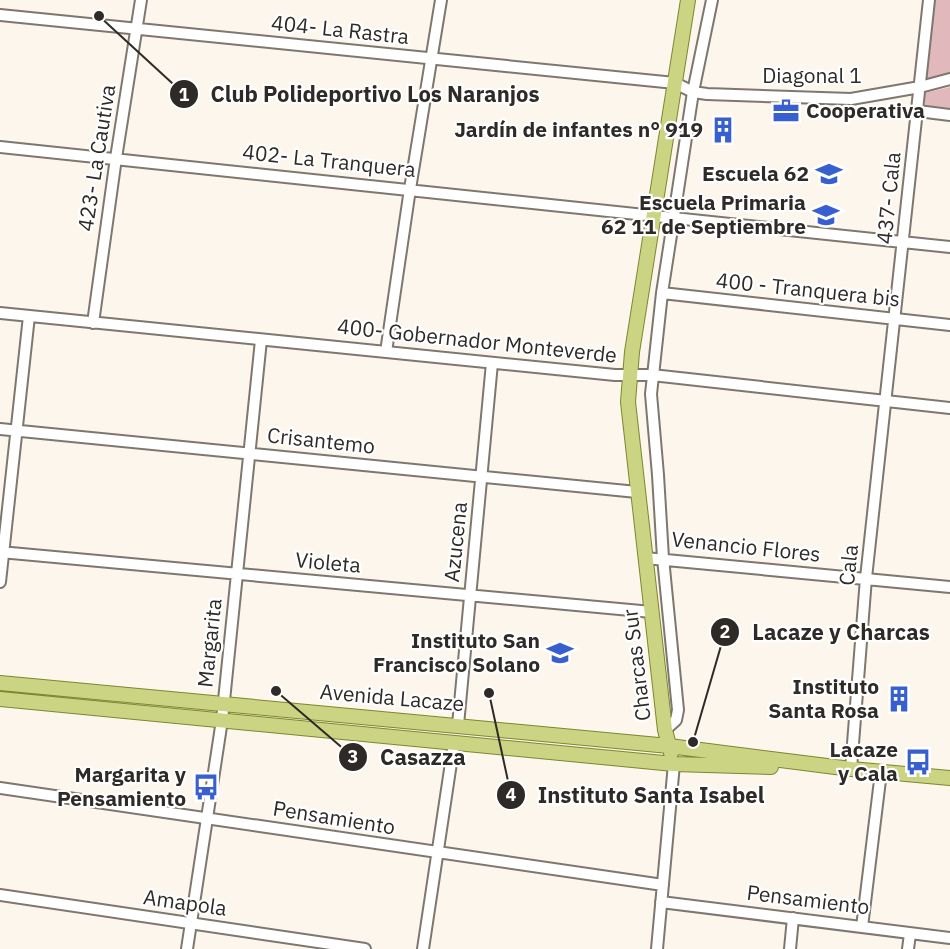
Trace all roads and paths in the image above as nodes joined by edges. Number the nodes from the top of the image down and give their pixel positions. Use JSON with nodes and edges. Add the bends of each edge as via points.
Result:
{"nodes":[{"id":1,"x":141,"y":0,"type":"edge"},
{"id":2,"x":441,"y":0,"type":"edge"},
{"id":3,"x":688,"y":0,"type":"edge"},
{"id":4,"x":712,"y":0,"type":"edge"},
{"id":5,"x":929,"y":0,"type":"edge"},
{"id":6,"x":0,"y":15,"type":"edge"},
{"id":7,"x":137,"y":28,"type":"junction"},
{"id":8,"x":431,"y":59,"type":"junction"},
{"id":9,"x":950,"y":79,"type":"edge"},
{"id":10,"x":675,"y":83,"type":"junction"},
{"id":11,"x":920,"y":87,"type":"junction"},
{"id":12,"x":693,"y":92,"type":"junction"},
{"id":13,"x":918,"y":111,"type":"junction"},
{"id":14,"x":950,"y":115,"type":"edge"},
{"id":15,"x":0,"y":147,"type":"edge"},
{"id":16,"x":116,"y":158,"type":"junction"},
{"id":17,"x":410,"y":189,"type":"junction"},
{"id":18,"x":654,"y":214,"type":"junction"},
{"id":19,"x":674,"y":216,"type":"junction"},
{"id":20,"x":903,"y":242,"type":"junction"},
{"id":21,"x":950,"y":247,"type":"edge"},
{"id":22,"x":662,"y":293,"type":"junction"},
{"id":23,"x":0,"y":313,"type":"edge"},
{"id":24,"x":29,"y":316,"type":"junction"},
{"id":25,"x":895,"y":320,"type":"junction"},
{"id":26,"x":93,"y":323,"type":"junction"},
{"id":27,"x":950,"y":325,"type":"edge"},
{"id":28,"x":261,"y":340,"type":"junction"},
{"id":29,"x":387,"y":352,"type":"junction"},
{"id":30,"x":492,"y":363,"type":"junction"},
{"id":31,"x":652,"y":375,"type":"junction"},
{"id":32,"x":629,"y":376,"type":"junction"},
{"id":33,"x":886,"y":401,"type":"junction"},
{"id":34,"x":950,"y":408,"type":"edge"},
{"id":35,"x":0,"y":429,"type":"edge"},
{"id":36,"x":16,"y":431,"type":"junction"},
{"id":37,"x":249,"y":453,"type":"junction"},
{"id":38,"x":483,"y":477,"type":"junction"},
{"id":39,"x":637,"y":492,"type":"junction"},
{"id":40,"x":2,"y":552,"type":"edge"},
{"id":41,"x":645,"y":558,"type":"junction"},
{"id":42,"x":663,"y":558,"type":"junction"},
{"id":43,"x":237,"y":574,"type":"junction"},
{"id":44,"x":866,"y":578,"type":"junction"},
{"id":45,"x":0,"y":582,"type":"edge"},
{"id":46,"x":950,"y":587,"type":"edge"},
{"id":47,"x":470,"y":596,"type":"junction"},
{"id":48,"x":652,"y":612,"type":"junction"},
{"id":49,"x":0,"y":683,"type":"edge"},
{"id":50,"x":0,"y":699,"type":"edge"},
{"id":51,"x":223,"y":704,"type":"junction"},
{"id":52,"x":222,"y":720,"type":"junction"},
{"id":53,"x":458,"y":725,"type":"junction"},
{"id":54,"x":665,"y":730,"type":"junction"},
{"id":55,"x":454,"y":743,"type":"junction"},
{"id":56,"x":669,"y":746,"type":"junction"},
{"id":57,"x":674,"y":764,"type":"junction"},
{"id":58,"x":852,"y":769,"type":"junction"},
{"id":59,"x":881,"y":772,"type":"junction"},
{"id":60,"x":950,"y":778,"type":"edge"},
{"id":61,"x":0,"y":788,"type":"edge"},
{"id":62,"x":207,"y":818,"type":"junction"},
{"id":63,"x":438,"y":853,"type":"junction"},
{"id":64,"x":663,"y":885,"type":"junction"},
{"id":65,"x":0,"y":896,"type":"edge"},
{"id":66,"x":661,"y":902,"type":"junction"},
{"id":67,"x":793,"y":918,"type":"junction"},
{"id":68,"x":190,"y":923,"type":"junction"},
{"id":69,"x":862,"y":927,"type":"junction"},
{"id":70,"x":910,"y":934,"type":"junction"},
{"id":71,"x":950,"y":938,"type":"edge"},
{"id":72,"x":187,"y":949,"type":"edge"},
{"id":73,"x":365,"y":949,"type":"edge"},
{"id":74,"x":423,"y":949,"type":"edge"},
{"id":75,"x":657,"y":949,"type":"edge"},
{"id":76,"x":790,"y":949,"type":"edge"},
{"id":77,"x":909,"y":949,"type":"edge"}],
"edges":[{"from":1,"to":7,"type":"street","name":"423- La Cautiva"},
{"from":2,"to":8,"type":"street"},
{"from":3,"to":10,"type":"main road","name":"Charcas Sur"},
{"from":4,"to":12,"type":"street"},
{"from":5,"to":11,"type":"street","name":"437- Cala"},
{"from":6,"to":7,"type":"street","name":"404- La Rastra"},
{"from":7,"to":8,"type":"street","name":"404- La Rastra"},
{"from":7,"to":16,"type":"street","name":"423- La Cautiva"},
{"from":8,"to":10,"type":"street","name":"404- La Rastra"},
{"from":8,"to":17,"type":"street"},
{"from":9,"to":11,"type":"street","name":"Diagonal 1"},
{"from":10,"to":12,"type":"street","name":"Diagonal 1"},
{"from":10,"to":18,"type":"main road","name":"Charcas Sur"},
{"from":11,"to":12,"type":"street","name":"Diagonal 1","via":[[851,99]]},
{"from":11,"to":13,"type":"street","name":"437- Cala"},
{"from":12,"to":19,"type":"street"},
{"from":13,"to":14,"type":"street"},
{"from":13,"to":20,"type":"street","name":"437- Cala"},
{"from":15,"to":16,"type":"street","name":"402- La Tranquera"},
{"from":16,"to":17,"type":"street","name":"402- La Tranquera"},
{"from":16,"to":26,"type":"street","name":"423- La Cautiva"},
{"from":17,"to":18,"type":"street","name":"402- La Tranquera"},
{"from":17,"to":29,"type":"street"},
{"from":18,"to":19,"type":"street","name":"402- La Tranquera"},
{"from":18,"to":32,"type":"main road","name":"Charcas Sur"},
{"from":19,"to":20,"type":"street"},
{"from":19,"to":22,"type":"street"},
{"from":20,"to":21,"type":"street"},
{"from":20,"to":25,"type":"street","name":"437- Cala"},
{"from":22,"to":25,"type":"street","name":"400 - Tranquera bis"},
{"from":22,"to":31,"type":"street"},
{"from":23,"to":24,"type":"street","name":"400- Gobernador Monteverde"},
{"from":24,"to":26,"type":"street","name":"400- Gobernador Monteverde"},
{"from":24,"to":36,"type":"street"},
{"from":25,"to":27,"type":"street","name":"400 - Tranquera bis"},
{"from":25,"to":33,"type":"street","name":"437- Cala"},
{"from":26,"to":28,"type":"street","name":"400- Gobernador Monteverde"},
{"from":28,"to":29,"type":"street","name":"400- Gobernador Monteverde"},
{"from":28,"to":37,"type":"street","name":"Margarita"},
{"from":29,"to":30,"type":"street","name":"400- Gobernador Monteverde"},
{"from":30,"to":32,"type":"street","name":"400- Gobernador Monteverde"},
{"from":30,"to":38,"type":"street","name":"Azucena"},
{"from":31,"to":32,"type":"street","name":"400- Gobernador Monteverde"},
{"from":31,"to":33,"type":"street","name":"400- Gobernador Monteverde"},
{"from":31,"to":42,"type":"street"},
{"from":32,"to":39,"type":"main road","name":"Charcas Sur"},
{"from":33,"to":34,"type":"street","name":"400- Gobernador Monteverde"},
{"from":33,"to":44,"type":"street","name":"Cala"},
{"from":35,"to":36,"type":"street","name":"Crisantemo"},
{"from":36,"to":37,"type":"street","name":"Crisantemo"},
{"from":36,"to":40,"type":"street"},
{"from":37,"to":38,"type":"street","name":"Crisantemo"},
{"from":37,"to":43,"type":"street","name":"Margarita"},
{"from":38,"to":39,"type":"street","name":"Crisantemo"},
{"from":38,"to":47,"type":"street","name":"Azucena"},
{"from":39,"to":41,"type":"main road","name":"Charcas Sur"},
{"from":40,"to":43,"type":"street","name":"Violeta"},
{"from":40,"to":45,"type":"street"},
{"from":41,"to":42,"type":"street","name":"Venancio Flores"},
{"from":41,"to":48,"type":"main road","name":"Charcas Sur"},
{"from":42,"to":44,"type":"street","name":"Venancio Flores"},
{"from":42,"to":54,"type":"street","via":[[678,710],[676,720]]},
{"from":43,"to":47,"type":"street","name":"Violeta"},
{"from":43,"to":51,"type":"street","name":"Margarita"},
{"from":44,"to":46,"type":"street","name":"Venancio Flores"},
{"from":44,"to":58,"type":"street","name":"Cala"},
{"from":47,"to":48,"type":"street","name":"Violeta"},
{"from":47,"to":53,"type":"street","name":"Azucena"},
{"from":48,"to":54,"type":"main road","name":"Charcas Sur"},
{"from":49,"to":51,"type":"main road","name":"Avenida Lacaze"},
{"from":50,"to":52,"type":"main road","name":"Avenida Lacaze"},
{"from":51,"to":52,"type":"street","name":"Margarita"},
{"from":51,"to":53,"type":"main road","name":"Avenida Lacaze"},
{"from":52,"to":53,"type":"main road","via":[[241,712],[412,726]]},
{"from":52,"to":55,"type":"main road","name":"Avenida Lacaze"},
{"from":52,"to":62,"type":"street","name":"Margarita"},
{"from":53,"to":56,"type":"main road","name":"Avenida Lacaze"},
{"from":54,"to":56,"type":"main road","name":"Charcas Sur"},
{"from":55,"to":57,"type":"main road","name":"Avenida Lacaze"},
{"from":55,"to":63,"type":"street"},
{"from":56,"to":57,"type":"main road","name":"Charcas Sur"},
{"from":56,"to":58,"type":"main road","name":"Avenida Lacaze"},
{"from":57,"to":58,"type":"main road","name":"Avenida Lacaze"},
{"from":57,"to":64,"type":"street","name":"Charcas Sur"},
{"from":58,"to":59,"type":"main road","name":"Avenida Lacaze"},
{"from":59,"to":60,"type":"main road","name":"Avenida Lacaze"},
{"from":59,"to":69,"type":"street"},
{"from":61,"to":62,"type":"street","name":"Pensamiento"},
{"from":62,"to":63,"type":"street","name":"Pensamiento"},
{"from":62,"to":68,"type":"street","name":"Margarita"},
{"from":63,"to":64,"type":"street","name":"Pensamiento"},
{"from":63,"to":74,"type":"street"},
{"from":64,"to":66,"type":"street","name":"Charcas Sur"},
{"from":65,"to":68,"type":"street","name":"Amapola"},
{"from":66,"to":67,"type":"street","name":"Pensamiento"},
{"from":66,"to":75,"type":"street","name":"Charcas Sur"},
{"from":67,"to":69,"type":"street","name":"Pensamiento"},
{"from":67,"to":76,"type":"street"},
{"from":68,"to":72,"type":"street","name":"Margarita"},
{"from":68,"to":73,"type":"street","name":"Amapola"},
{"from":69,"to":70,"type":"street","name":"Pensamiento"},
{"from":70,"to":71,"type":"street","name":"Pensamiento"},
{"from":70,"to":77,"type":"street"}]}
